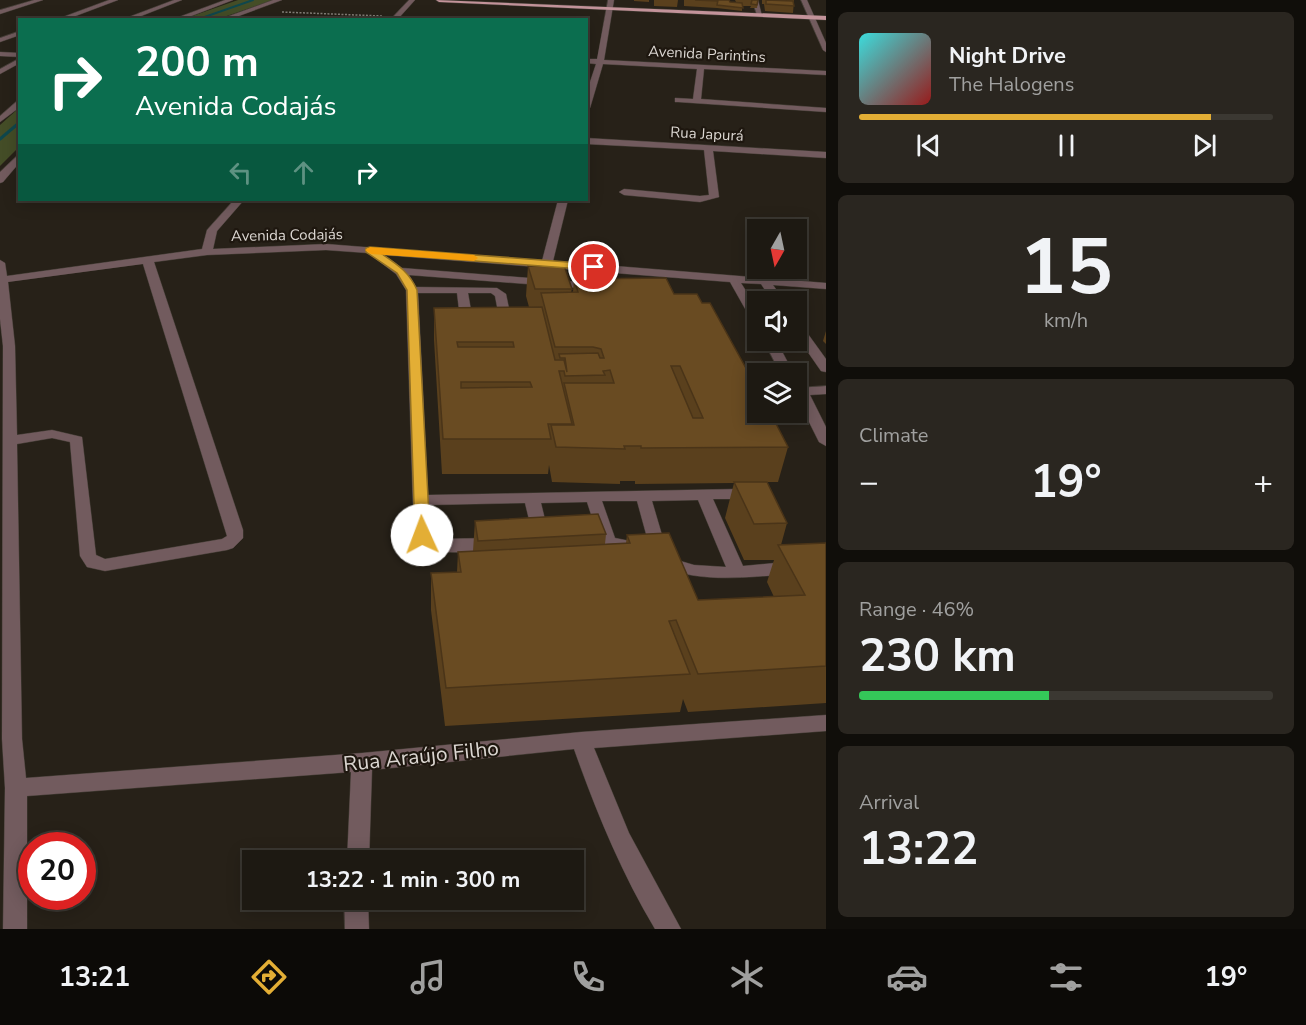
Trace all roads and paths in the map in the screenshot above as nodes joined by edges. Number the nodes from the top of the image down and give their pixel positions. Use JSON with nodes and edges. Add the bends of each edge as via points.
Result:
{"nodes":[{"id":1,"x":40,"y":0,"type":"edge"},
{"id":2,"x":115,"y":0,"type":"edge"},
{"id":3,"x":179,"y":0,"type":"edge"},
{"id":4,"x":231,"y":0,"type":"edge"},
{"id":5,"x":279,"y":0,"type":"edge"},
{"id":6,"x":412,"y":0,"type":"edge"},
{"id":7,"x":439,"y":0,"type":"edge"},
{"id":8,"x":755,"y":0,"type":"edge"},
{"id":9,"x":804,"y":0,"type":"edge"},
{"id":10,"x":811,"y":0,"type":"edge"},
{"id":11,"x":610,"y":4,"type":"edge"},
{"id":12,"x":0,"y":12,"type":"edge"},
{"id":13,"x":280,"y":12,"type":"dead end"},
{"id":14,"x":760,"y":15,"type":"junction"},
{"id":15,"x":64,"y":18,"type":"edge"},
{"id":16,"x":130,"y":18,"type":"edge"},
{"id":17,"x":180,"y":18,"type":"edge"},
{"id":18,"x":227,"y":18,"type":"edge"},
{"id":19,"x":394,"y":18,"type":"edge"},
{"id":20,"x":819,"y":18,"type":"edge"},
{"id":21,"x":826,"y":33,"type":"edge"},
{"id":22,"x":18,"y":34,"type":"edge"},
{"id":23,"x":0,"y":40,"type":"edge"},
{"id":24,"x":826,"y":50,"type":"edge"},
{"id":25,"x":0,"y":54,"type":"edge"},
{"id":26,"x":18,"y":55,"type":"edge"},
{"id":27,"x":18,"y":61,"type":"edge"},
{"id":28,"x":588,"y":61,"type":"edge"},
{"id":29,"x":600,"y":62,"type":"junction"},
{"id":30,"x":701,"y":67,"type":"junction"},
{"id":31,"x":0,"y":72,"type":"edge"},
{"id":32,"x":18,"y":72,"type":"edge"},
{"id":33,"x":826,"y":74,"type":"edge"},
{"id":34,"x":678,"y":100,"type":"dead end"},
{"id":35,"x":588,"y":101,"type":"edge"},
{"id":36,"x":697,"y":101,"type":"junction"},
{"id":37,"x":18,"y":105,"type":"edge"},
{"id":38,"x":826,"y":110,"type":"edge"},
{"id":39,"x":0,"y":120,"type":"edge"},
{"id":40,"x":588,"y":141,"type":"edge"},
{"id":41,"x":708,"y":148,"type":"junction"},
{"id":42,"x":826,"y":155,"type":"edge"},
{"id":43,"x":18,"y":158,"type":"edge"},
{"id":44,"x":0,"y":180,"type":"edge"},
{"id":45,"x":624,"y":192,"type":"dead end"},
{"id":46,"x":238,"y":201,"type":"edge"},
{"id":47,"x":563,"y":201,"type":"edge"},
{"id":48,"x":370,"y":250,"type":"junction"},
{"id":49,"x":207,"y":252,"type":"junction"},
{"id":50,"x":147,"y":259,"type":"junction"},
{"id":51,"x":547,"y":264,"type":"junction"},
{"id":52,"x":400,"y":271,"type":"junction"},
{"id":53,"x":1,"y":274,"type":"edge"},
{"id":54,"x":733,"y":278,"type":"junction"},
{"id":55,"x":764,"y":281,"type":"junction"},
{"id":56,"x":605,"y":286,"type":"edge"},
{"id":57,"x":826,"y":286,"type":"edge"},
{"id":58,"x":462,"y":289,"type":"dead end"},
{"id":59,"x":412,"y":290,"type":"junction"},
{"id":60,"x":771,"y":291,"type":"edge"},
{"id":61,"x":747,"y":302,"type":"edge"},
{"id":62,"x":807,"y":341,"type":"edge"},
{"id":63,"x":826,"y":368,"type":"edge"},
{"id":64,"x":826,"y":390,"type":"edge"},
{"id":65,"x":9,"y":441,"type":"junction"},
{"id":66,"x":826,"y":442,"type":"edge"},
{"id":67,"x":703,"y":494,"type":"junction"},
{"id":68,"x":643,"y":496,"type":"junction"},
{"id":69,"x":593,"y":497,"type":"junction"},
{"id":70,"x":532,"y":498,"type":"junction"},
{"id":71,"x":421,"y":500,"type":"junction"},
{"id":72,"x":760,"y":511,"type":"edge"},
{"id":73,"x":575,"y":541,"type":"edge"},
{"id":74,"x":542,"y":542,"type":"edge"},
{"id":75,"x":609,"y":542,"type":"junction"},
{"id":76,"x":508,"y":544,"type":"edge"},
{"id":77,"x":779,"y":549,"type":"edge"},
{"id":78,"x":662,"y":560,"type":"junction"},
{"id":79,"x":737,"y":572,"type":"junction"},
{"id":80,"x":826,"y":723,"type":"edge"},
{"id":81,"x":581,"y":740,"type":"junction"},
{"id":82,"x":362,"y":762,"type":"junction"},
{"id":83,"x":16,"y":788,"type":"junction"},
{"id":84,"x":358,"y":850,"type":"edge"},
{"id":85,"x":356,"y":910,"type":"edge"},
{"id":86,"x":15,"y":929,"type":"edge"},
{"id":87,"x":357,"y":929,"type":"edge"},
{"id":88,"x":669,"y":929,"type":"edge"}],
"edges":[{"from":1,"to":12,"type":"street"},
{"from":2,"to":15,"type":"street"},
{"from":3,"to":16,"type":"street"},
{"from":4,"to":17,"type":"street"},
{"from":5,"to":18,"type":"street"},
{"from":6,"to":19,"type":"street"},
{"from":7,"to":11,"type":"main road"},
{"from":8,"to":14,"type":"street"},
{"from":9,"to":20,"type":"street"},
{"from":10,"to":20,"type":"street"},
{"from":11,"to":14,"type":"main road"},
{"from":11,"to":29,"type":"street"},
{"from":13,"to":19,"type":"path"},
{"from":14,"to":20,"type":"main road"},
{"from":20,"to":21,"type":"street"},
{"from":20,"to":24,"type":"street"},
{"from":22,"to":23,"type":"street"},
{"from":25,"to":26,"type":"street"},
{"from":27,"to":31,"type":"street"},
{"from":28,"to":29,"type":"street","name":"Avenida Parintins"},
{"from":29,"to":30,"type":"street","name":"Avenida Parintins"},
{"from":29,"to":35,"type":"street"},
{"from":30,"to":33,"type":"street","name":"Avenida Parintins"},
{"from":30,"to":36,"type":"street"},
{"from":31,"to":32,"type":"street"},
{"from":34,"to":36,"type":"street"},
{"from":36,"to":38,"type":"street"},
{"from":37,"to":39,"type":"street"},
{"from":40,"to":41,"type":"street","name":"Rua Japurá"},
{"from":41,"to":42,"type":"street","name":"Rua Japurá"},
{"from":41,"to":45,"type":"street","via":[[714,197]]},
{"from":43,"to":44,"type":"street"},
{"from":46,"to":49,"type":"street","via":[[212,230]]},
{"from":47,"to":51,"type":"street"},
{"from":48,"to":49,"type":"street","name":"Avenida Codajás","via":[[326,247]]},
{"from":48,"to":51,"type":"street","name":"Avenida Codajás"},
{"from":48,"to":52,"type":"street"},
{"from":49,"to":50,"type":"street","name":"Avenida Codajás"},
{"from":50,"to":53,"type":"street","name":"Avenida Codajás"},
{"from":50,"to":65,"type":"street","via":[[236,530],[235,538],[227,544],[105,565],[93,563],[88,556],[77,440],[55,433]]},
{"from":51,"to":54,"type":"street","name":"Avenida Codajás"},
{"from":52,"to":56,"type":"street"},
{"from":52,"to":59,"type":"street"},
{"from":53,"to":65,"type":"street","via":[[9,346]]},
{"from":54,"to":55,"type":"street","name":"Avenida Codajás"},
{"from":54,"to":61,"type":"street"},
{"from":55,"to":57,"type":"street","name":"Avenida Codajás"},
{"from":55,"to":60,"type":"street"},
{"from":58,"to":59,"type":"street"},
{"from":59,"to":71,"type":"street"},
{"from":62,"to":63,"type":"street"},
{"from":64,"to":66,"type":"street","via":[[801,393]]},
{"from":65,"to":83,"type":"street","via":[[12,739]]},
{"from":67,"to":68,"type":"street"},
{"from":67,"to":72,"type":"street","via":[[738,494],[751,498]]},
{"from":67,"to":79,"type":"street"},
{"from":68,"to":69,"type":"street"},
{"from":68,"to":78,"type":"street"},
{"from":69,"to":70,"type":"street"},
{"from":69,"to":75,"type":"street"},
{"from":70,"to":71,"type":"street"},
{"from":70,"to":74,"type":"street"},
{"from":71,"to":76,"type":"street","via":[[422,535],[431,545]]},
{"from":73,"to":75,"type":"street"},
{"from":75,"to":78,"type":"street","via":[[637,548]]},
{"from":77,"to":79,"type":"street","via":[[785,564],[779,569]]},
{"from":78,"to":79,"type":"street","via":[[701,573]]},
{"from":80,"to":81,"type":"street","name":"Rua Araújo Filho"},
{"from":81,"to":82,"type":"street","name":"Rua Araújo Filho"},
{"from":81,"to":88,"type":"street","via":[[624,851]]},
{"from":82,"to":83,"type":"street","name":"Rua Araújo Filho"},
{"from":82,"to":84,"type":"street"},
{"from":83,"to":86,"type":"street"},
{"from":85,"to":87,"type":"street"}]}
